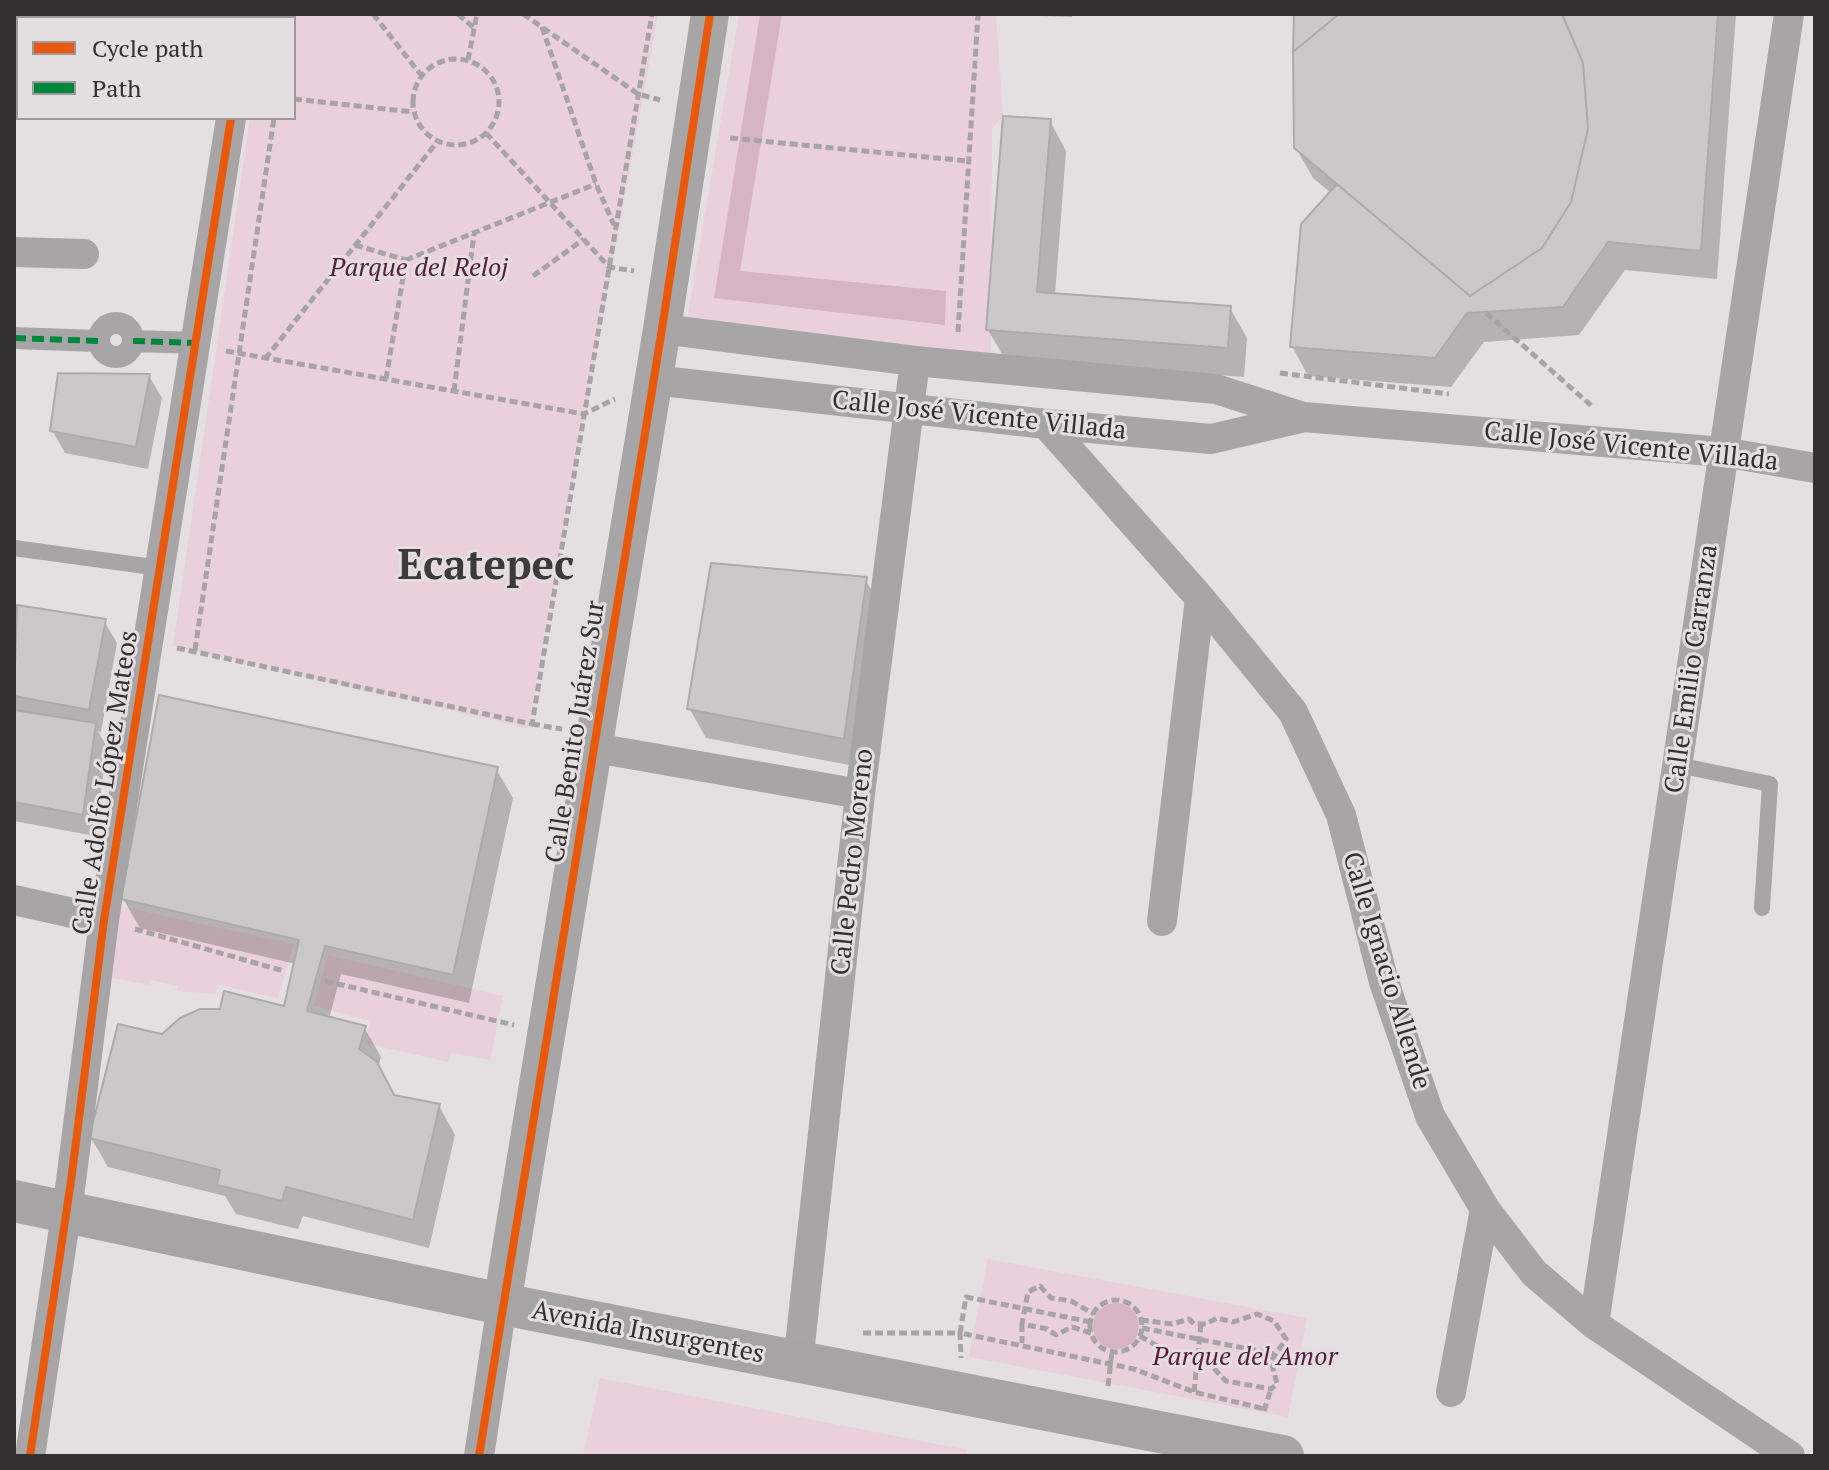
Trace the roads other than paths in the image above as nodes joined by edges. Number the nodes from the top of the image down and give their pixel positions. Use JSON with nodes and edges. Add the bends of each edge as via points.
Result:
{"nodes":[{"id":1,"x":710,"y":14,"type":"edge"},
{"id":2,"x":1789,"y":14,"type":"edge"},
{"id":3,"x":231,"y":120,"type":"edge"},
{"id":4,"x":14,"y":252,"type":"edge"},
{"id":5,"x":84,"y":254,"type":"dead end"},
{"id":6,"x":662,"y":329,"type":"junction"},
{"id":7,"x":14,"y":338,"type":"edge"},
{"id":8,"x":198,"y":343,"type":"junction"},
{"id":9,"x":915,"y":361,"type":"junction"},
{"id":10,"x":653,"y":380,"type":"junction"},
{"id":11,"x":910,"y":410,"type":"junction"},
{"id":12,"x":1303,"y":417,"type":"junction"},
{"id":13,"x":1046,"y":424,"type":"junction"},
{"id":14,"x":1723,"y":452,"type":"junction"},
{"id":15,"x":1815,"y":468,"type":"edge"},
{"id":16,"x":14,"y":548,"type":"edge"},
{"id":17,"x":160,"y":568,"type":"junction"},
{"id":18,"x":1200,"y":598,"type":"junction"},
{"id":19,"x":595,"y":748,"type":"junction"},
{"id":20,"x":1678,"y":765,"type":"junction"},
{"id":21,"x":860,"y":794,"type":"junction"},
{"id":22,"x":14,"y":900,"type":"edge"},
{"id":23,"x":1762,"y":908,"type":"dead end"},
{"id":24,"x":104,"y":920,"type":"junction"},
{"id":25,"x":1162,"y":921,"type":"dead end"},
{"id":26,"x":14,"y":1201,"type":"edge"},
{"id":27,"x":1485,"y":1209,"type":"junction"},
{"id":28,"x":66,"y":1213,"type":"junction"},
{"id":29,"x":502,"y":1304,"type":"junction"},
{"id":30,"x":1594,"y":1324,"type":"junction"},
{"id":31,"x":798,"y":1363,"type":"junction"},
{"id":32,"x":1451,"y":1392,"type":"dead end"},
{"id":33,"x":30,"y":1456,"type":"edge"},
{"id":34,"x":479,"y":1456,"type":"edge"},
{"id":35,"x":1283,"y":1456,"type":"edge"},
{"id":36,"x":1790,"y":1456,"type":"edge"}],
"edges":[{"from":1,"to":6,"type":"street","name":"Calle Benito Juárez Sur"},
{"from":2,"to":14,"type":"street","name":"Calle Emilio Carranza"},
{"from":3,"to":8,"type":"street","name":"Calle Adolfo López Mateos"},
{"from":4,"to":5,"type":"street"},
{"from":6,"to":9,"type":"street","name":"Calle José Vicente Villada"},
{"from":6,"to":10,"type":"street","name":"Calle Benito Juárez Sur"},
{"from":7,"to":8,"type":"street","via":[[98,341],[112,357],[124,356],[133,341]]},
{"from":8,"to":17,"type":"street","name":"Calle Adolfo López Mateos"},
{"from":9,"to":11,"type":"street","name":"Calle Pedro Moreno"},
{"from":9,"to":12,"type":"street","name":"Calle José Vicente Villada","via":[[1216,389]]},
{"from":10,"to":11,"type":"street","name":"Calle José Vicente Villada"},
{"from":10,"to":19,"type":"street","name":"Calle Benito Juárez Sur"},
{"from":11,"to":13,"type":"street","name":"Calle José Vicente Villada"},
{"from":11,"to":21,"type":"street","name":"Calle Pedro Moreno"},
{"from":12,"to":13,"type":"street","name":"Calle José Vicente Villada","via":[[1211,439]]},
{"from":12,"to":14,"type":"street","name":"Calle José Vicente Villada"},
{"from":13,"to":18,"type":"street","name":"Calle Ignacio Allende"},
{"from":14,"to":15,"type":"street","name":"Calle José Vicente Villada"},
{"from":14,"to":20,"type":"street","name":"Calle Emilio Carranza"},
{"from":16,"to":17,"type":"lane"},
{"from":17,"to":24,"type":"street","name":"Calle Adolfo López Mateos"},
{"from":18,"to":25,"type":"street"},
{"from":18,"to":27,"type":"street","name":"Calle Ignacio Allende","via":[[1293,712],[1341,815],[1384,982],[1430,1116]]},
{"from":19,"to":21,"type":"street"},
{"from":19,"to":29,"type":"street","name":"Calle Benito Juárez Sur"},
{"from":20,"to":23,"type":"lane","via":[[1770,784]]},
{"from":20,"to":30,"type":"street","name":"Calle Emilio Carranza"},
{"from":21,"to":31,"type":"street","name":"Calle Pedro Moreno"},
{"from":22,"to":24,"type":"street"},
{"from":24,"to":28,"type":"street","name":"Calle Adolfo López Mateos"},
{"from":26,"to":28,"type":"main road","name":"Avenida Insurgentes"},
{"from":27,"to":30,"type":"street","name":"Calle Ignacio Allende","via":[[1534,1273]]},
{"from":27,"to":32,"type":"street"},
{"from":28,"to":29,"type":"main road","name":"Avenida Insurgentes"},
{"from":28,"to":33,"type":"street","name":"Calle Adolfo López Mateos"},
{"from":29,"to":31,"type":"main road","name":"Avenida Insurgentes"},
{"from":29,"to":34,"type":"street","name":"Calle Benito Juárez Sur"},
{"from":30,"to":36,"type":"street","name":"Calle Ignacio Allende"},
{"from":31,"to":35,"type":"main road","name":"Avenida Insurgentes"}]}
